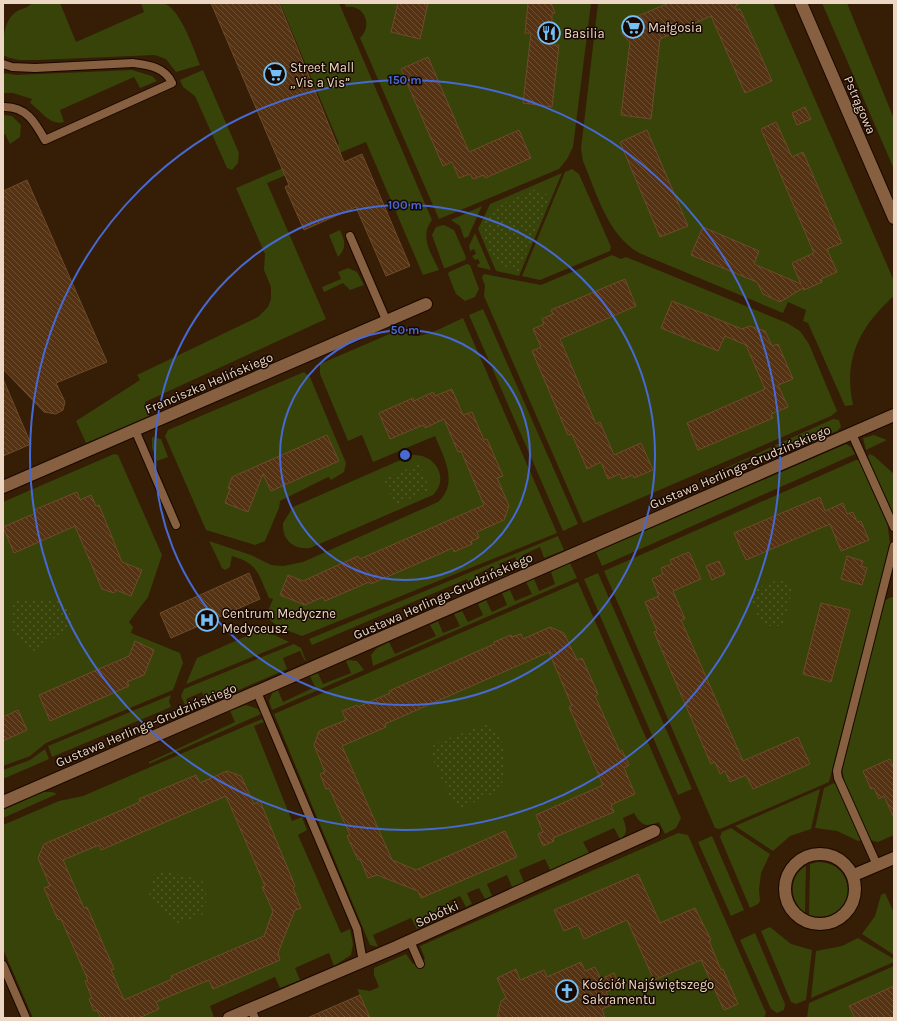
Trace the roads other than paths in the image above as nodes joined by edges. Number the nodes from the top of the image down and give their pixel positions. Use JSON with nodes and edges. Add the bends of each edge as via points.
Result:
{"nodes":[{"id":1,"x":801,"y":3,"type":"edge"},
{"id":2,"x":3,"y":64,"type":"edge"},
{"id":3,"x":3,"y":107,"type":"edge"},
{"id":4,"x":894,"y":218,"type":"edge"},
{"id":5,"x":350,"y":236,"type":"dead end"},
{"id":6,"x":426,"y":304,"type":"dead end"},
{"id":7,"x":387,"y":322,"type":"junction"},
{"id":8,"x":894,"y":415,"type":"edge"},
{"id":9,"x":135,"y":430,"type":"junction"},
{"id":10,"x":852,"y":434,"type":"junction"},
{"id":11,"x":3,"y":487,"type":"edge"},
{"id":12,"x":176,"y":525,"type":"dead end"},
{"id":13,"x":894,"y":527,"type":"edge"},
{"id":14,"x":894,"y":546,"type":"edge"},
{"id":15,"x":257,"y":692,"type":"junction"},
{"id":16,"x":3,"y":802,"type":"edge"},
{"id":17,"x":654,"y":831,"type":"dead end"},
{"id":18,"x":894,"y":858,"type":"edge"},
{"id":19,"x":877,"y":865,"type":"junction"},
{"id":20,"x":854,"y":875,"type":"junction"},
{"id":21,"x":410,"y":941,"type":"junction"},
{"id":22,"x":364,"y":962,"type":"junction"},
{"id":23,"x":420,"y":964,"type":"dead end"},
{"id":24,"x":3,"y":965,"type":"edge"},
{"id":25,"x":253,"y":1013,"type":"edge"},
{"id":26,"x":26,"y":1018,"type":"edge"},
{"id":27,"x":229,"y":1018,"type":"edge"}],
"edges":[{"from":1,"to":4,"type":"street","name":"Pstrągowa"},
{"from":2,"to":3,"type":"lane","via":[[35,68],[132,63],[159,69],[169,76],[172,84],[45,140],[28,113]]},
{"from":5,"to":7,"type":"lane"},
{"from":6,"to":7,"type":"street","name":"Franciszka Helińskiego"},
{"from":7,"to":9,"type":"street","name":"Franciszka Helińskiego"},
{"from":8,"to":10,"type":"street","name":"Gustawa Herlinga-Grudzińskiego"},
{"from":9,"to":11,"type":"street","name":"Franciszka Helińskiego"},
{"from":9,"to":12,"type":"lane"},
{"from":10,"to":13,"type":"lane"},
{"from":10,"to":15,"type":"street","name":"Gustawa Herlinga-Grudzińskiego"},
{"from":14,"to":19,"type":"lane","via":[[837,771]]},
{"from":15,"to":16,"type":"street","name":"Gustawa Herlinga-Grudzińskiego"},
{"from":15,"to":22,"type":"lane","via":[[357,929]]},
{"from":17,"to":21,"type":"street","name":"Sobótki"},
{"from":18,"to":19,"type":"street"},
{"from":19,"to":20,"type":"street"},
{"from":20,"to":20,"type":"street","via":[[847,864],[835,856],[808,856],[793,866],[787,877],[785,893],[788,906],[797,917],[813,923],[826,924],[841,918],[848,911],[855,895]]},
{"from":21,"to":22,"type":"street","name":"Sobótki"},
{"from":21,"to":23,"type":"lane"},
{"from":22,"to":25,"type":"street","name":"Sobótki"},
{"from":24,"to":26,"type":"lane"},
{"from":25,"to":27,"type":"street","name":"Sobótki"}]}
